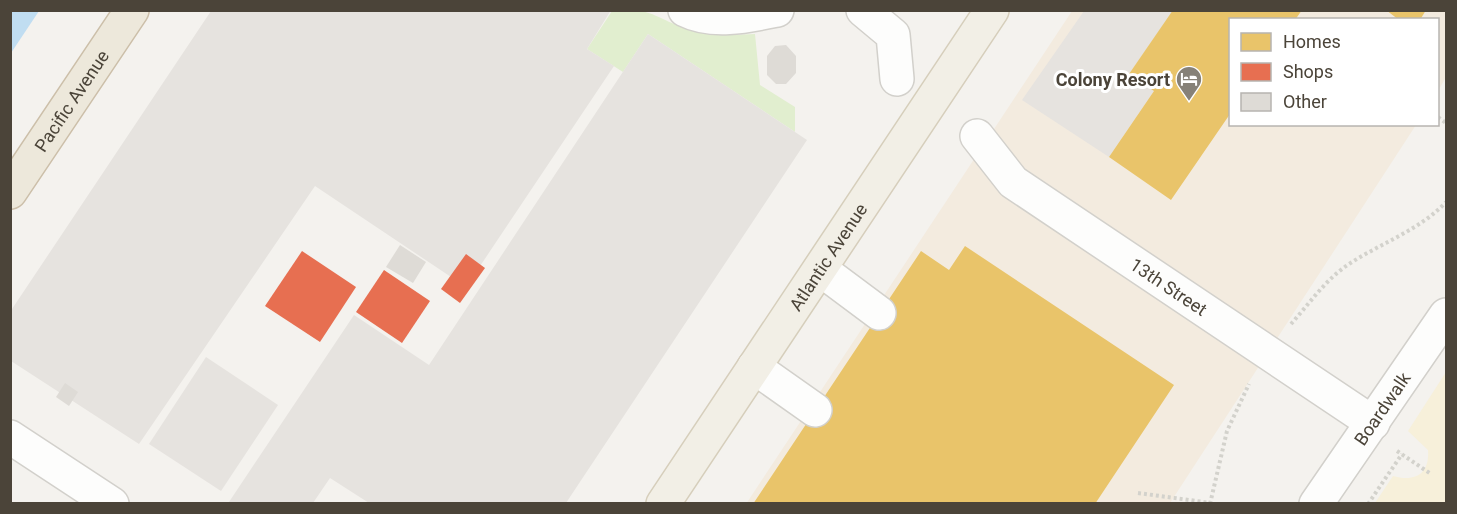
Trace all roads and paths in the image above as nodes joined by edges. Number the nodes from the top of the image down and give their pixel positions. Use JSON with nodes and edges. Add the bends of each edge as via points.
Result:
{"nodes":[{"id":1,"x":132,"y":10,"type":"edge"},
{"id":2,"x":685,"y":10,"type":"edge"},
{"id":3,"x":777,"y":10,"type":"edge"},
{"id":4,"x":863,"y":10,"type":"edge"},
{"id":5,"x":992,"y":10,"type":"edge"},
{"id":6,"x":897,"y":79,"type":"dead end"},
{"id":7,"x":977,"y":136,"type":"dead end"},
{"id":8,"x":10,"y":192,"type":"edge"},
{"id":9,"x":820,"y":269,"type":"junction"},
{"id":10,"x":879,"y":313,"type":"dead end"},
{"id":11,"x":1446,"y":315,"type":"edge"},
{"id":12,"x":754,"y":367,"type":"junction"},
{"id":13,"x":815,"y":410,"type":"dead end"},
{"id":14,"x":1373,"y":423,"type":"junction"},
{"id":15,"x":10,"y":437,"type":"edge"},
{"id":16,"x":1431,"y":474,"type":"dead end"},
{"id":17,"x":1138,"y":493,"type":"dead end"},
{"id":18,"x":112,"y":504,"type":"edge"},
{"id":19,"x":663,"y":504,"type":"edge"},
{"id":20,"x":1213,"y":504,"type":"edge"},
{"id":21,"x":1316,"y":504,"type":"edge"},
{"id":22,"x":1368,"y":504,"type":"edge"}],
"edges":[{"from":1,"to":8,"type":"highway","name":"Pacific Avenue"},
{"from":2,"to":3,"type":"street","via":[[733,19]]},
{"from":4,"to":6,"type":"street","via":[[893,35]]},
{"from":5,"to":9,"type":"main road","name":"Atlantic Avenue"},
{"from":7,"to":14,"type":"street","name":"13th Street","via":[[1013,182]]},
{"from":9,"to":10,"type":"street"},
{"from":9,"to":12,"type":"main road","name":"Atlantic Avenue"},
{"from":11,"to":14,"type":"street","name":"Boardwalk"},
{"from":12,"to":13,"type":"street"},
{"from":12,"to":19,"type":"main road","name":"Atlantic Avenue"},
{"from":14,"to":21,"type":"street","name":"Boardwalk"},
{"from":15,"to":18,"type":"street"},
{"from":16,"to":22,"type":"path","via":[[1402,454]]},
{"from":17,"to":20,"type":"path"}]}
